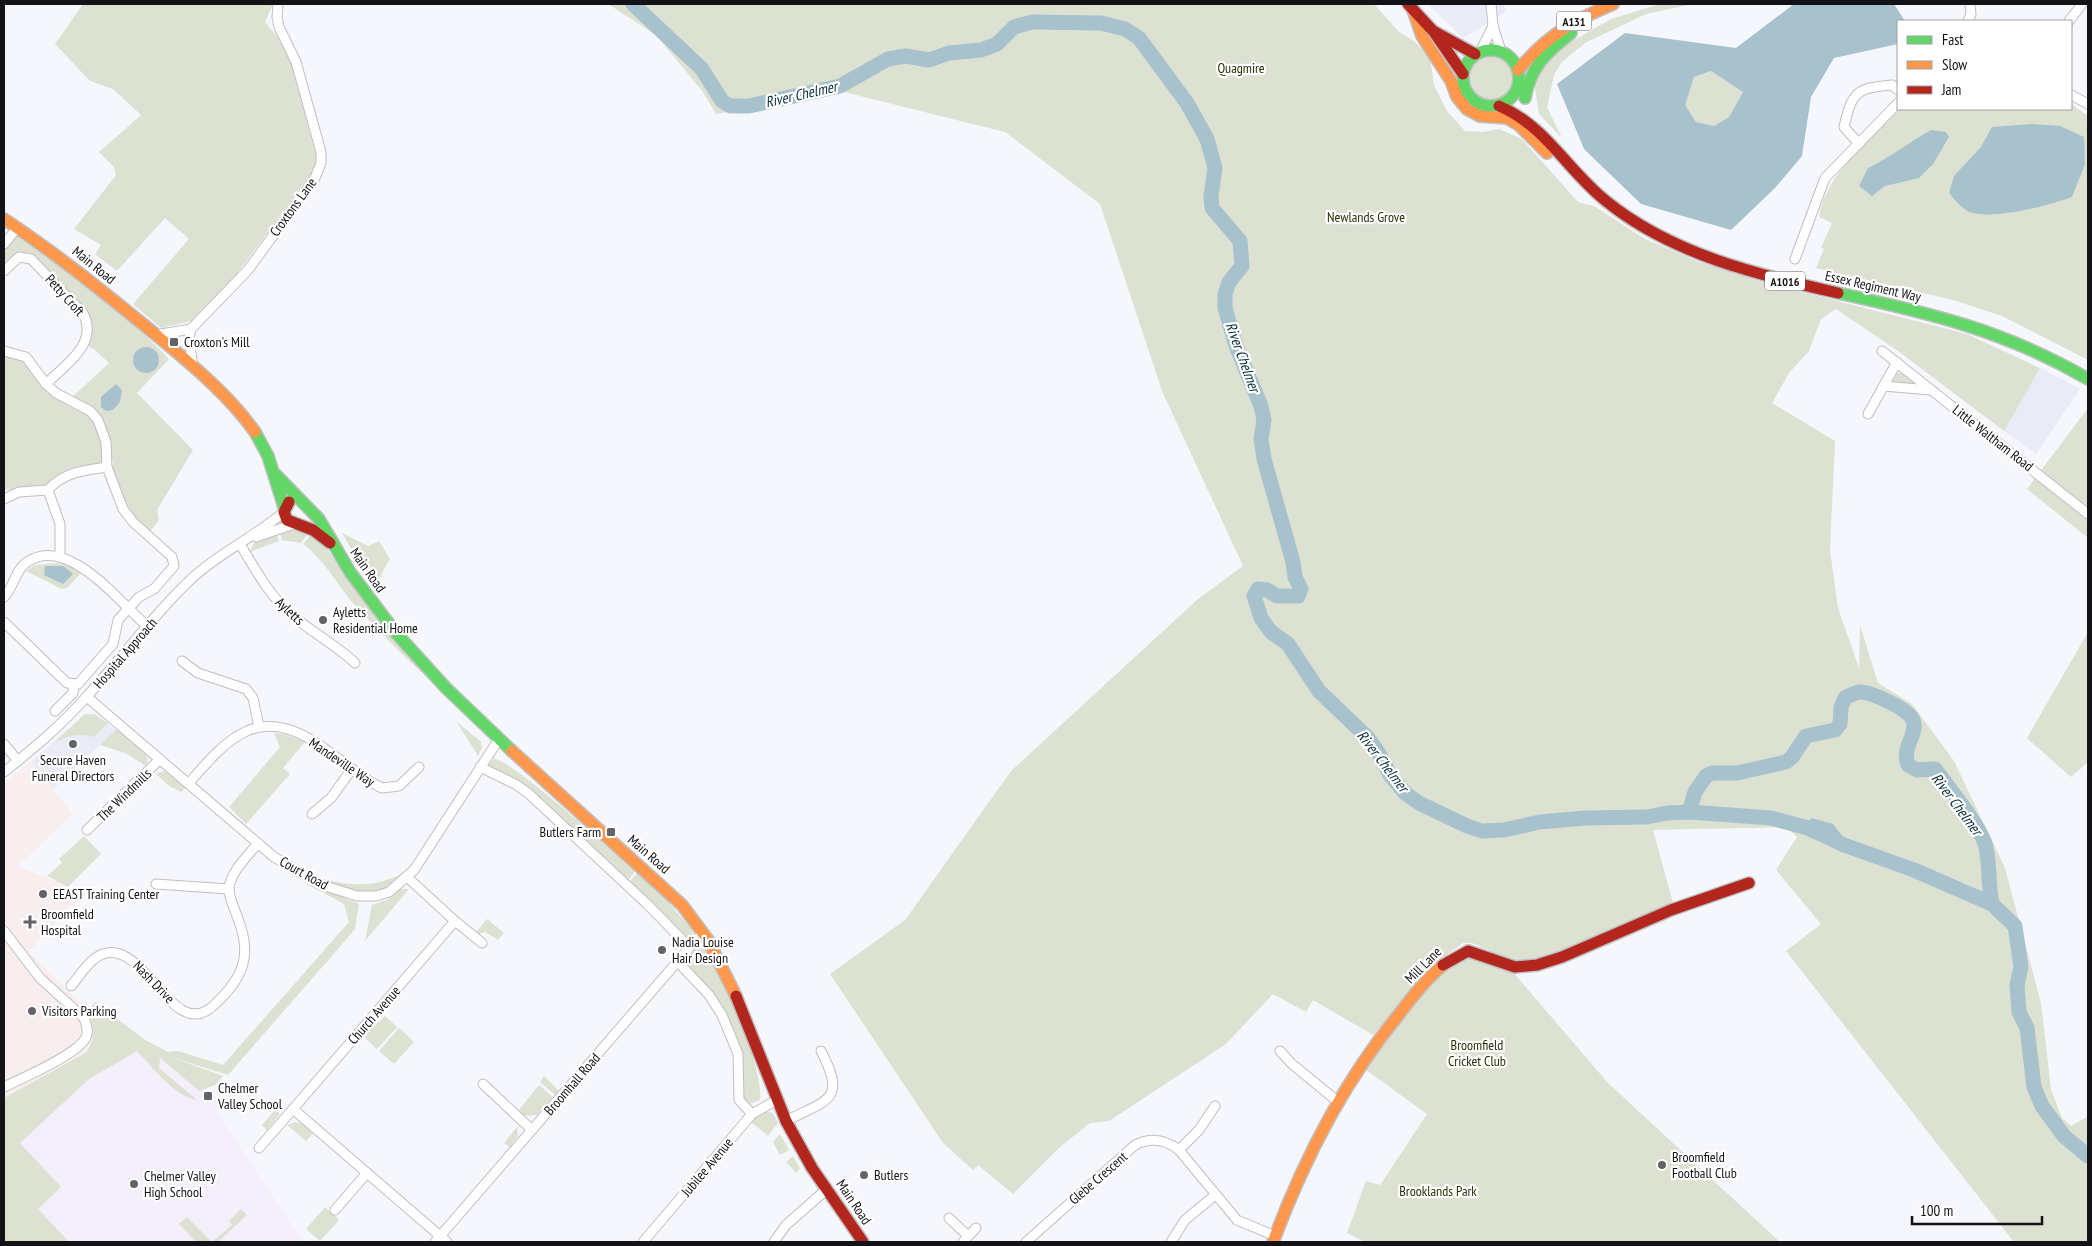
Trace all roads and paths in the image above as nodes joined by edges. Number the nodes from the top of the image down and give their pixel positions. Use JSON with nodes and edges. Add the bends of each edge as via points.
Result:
{"nodes":[{"id":1,"x":278,"y":4,"type":"edge"},
{"id":2,"x":1491,"y":4,"type":"edge"},
{"id":3,"x":1613,"y":4,"type":"edge"},
{"id":4,"x":1622,"y":4,"type":"edge"},
{"id":5,"x":1970,"y":4,"type":"edge"},
{"id":6,"x":2082,"y":4,"type":"edge"},
{"id":7,"x":1410,"y":6,"type":"edge"},
{"id":8,"x":1968,"y":20,"type":"edge"},
{"id":9,"x":2070,"y":20,"type":"edge"},
{"id":10,"x":1493,"y":26,"type":"junction"},
{"id":11,"x":1434,"y":32,"type":"junction"},
{"id":12,"x":1539,"y":46,"type":"junction"},
{"id":13,"x":1477,"y":53,"type":"junction"},
{"id":14,"x":1504,"y":53,"type":"junction"},
{"id":15,"x":1518,"y":70,"type":"junction"},
{"id":16,"x":1463,"y":74,"type":"junction"},
{"id":17,"x":1519,"y":85,"type":"junction"},
{"id":18,"x":1897,"y":89,"type":"edge"},
{"id":19,"x":2072,"y":96,"type":"edge"},
{"id":20,"x":1897,"y":104,"type":"edge"},
{"id":21,"x":2088,"y":104,"type":"edge"},
{"id":22,"x":1499,"y":106,"type":"junction"},
{"id":23,"x":1529,"y":106,"type":"junction"},
{"id":24,"x":1538,"y":130,"type":"junction"},
{"id":25,"x":1859,"y":144,"type":"junction"},
{"id":26,"x":1589,"y":187,"type":"junction"},
{"id":27,"x":4,"y":220,"type":"edge"},
{"id":28,"x":17,"y":228,"type":"junction"},
{"id":29,"x":4,"y":244,"type":"edge"},
{"id":30,"x":1795,"y":259,"type":"dead end"},
{"id":31,"x":4,"y":271,"type":"edge"},
{"id":32,"x":191,"y":329,"type":"junction"},
{"id":33,"x":155,"y":335,"type":"junction"},
{"id":34,"x":1882,"y":350,"type":"dead end"},
{"id":35,"x":4,"y":352,"type":"edge"},
{"id":36,"x":1897,"y":362,"type":"junction"},
{"id":37,"x":193,"y":367,"type":"junction"},
{"id":38,"x":2088,"y":379,"type":"edge"},
{"id":39,"x":46,"y":384,"type":"junction"},
{"id":40,"x":1884,"y":386,"type":"junction"},
{"id":41,"x":1931,"y":390,"type":"junction"},
{"id":42,"x":1868,"y":414,"type":"dead end"},
{"id":43,"x":107,"y":467,"type":"junction"},
{"id":44,"x":276,"y":474,"type":"junction"},
{"id":45,"x":48,"y":490,"type":"junction"},
{"id":46,"x":4,"y":499,"type":"edge"},
{"id":47,"x":306,"y":506,"type":"junction"},
{"id":48,"x":284,"y":510,"type":"junction"},
{"id":49,"x":2088,"y":514,"type":"edge"},
{"id":50,"x":297,"y":524,"type":"junction"},
{"id":51,"x":248,"y":539,"type":"junction"},
{"id":52,"x":240,"y":544,"type":"junction"},
{"id":53,"x":334,"y":547,"type":"junction"},
{"id":54,"x":60,"y":556,"type":"junction"},
{"id":55,"x":4,"y":597,"type":"edge"},
{"id":56,"x":128,"y":609,"type":"junction"},
{"id":57,"x":4,"y":622,"type":"edge"},
{"id":58,"x":148,"y":627,"type":"junction"},
{"id":59,"x":182,"y":661,"type":"dead end"},
{"id":60,"x":355,"y":663,"type":"dead end"},
{"id":61,"x":74,"y":685,"type":"junction"},
{"id":62,"x":87,"y":696,"type":"junction"},
{"id":63,"x":55,"y":711,"type":"dead end"},
{"id":64,"x":259,"y":727,"type":"junction"},
{"id":65,"x":499,"y":739,"type":"junction"},
{"id":66,"x":4,"y":744,"type":"edge"},
{"id":67,"x":160,"y":759,"type":"junction"},
{"id":68,"x":18,"y":761,"type":"junction"},
{"id":69,"x":419,"y":767,"type":"dead end"},
{"id":70,"x":480,"y":767,"type":"junction"},
{"id":71,"x":352,"y":769,"type":"junction"},
{"id":72,"x":4,"y":772,"type":"edge"},
{"id":73,"x":189,"y":783,"type":"junction"},
{"id":74,"x":312,"y":814,"type":"dead end"},
{"id":75,"x":87,"y":830,"type":"dead end"},
{"id":76,"x":258,"y":843,"type":"junction"},
{"id":77,"x":407,"y":877,"type":"junction"},
{"id":78,"x":1749,"y":883,"type":"dead end"},
{"id":79,"x":156,"y":884,"type":"dead end"},
{"id":80,"x":229,"y":889,"type":"junction"},
{"id":81,"x":455,"y":922,"type":"junction"},
{"id":82,"x":4,"y":931,"type":"edge"},
{"id":83,"x":703,"y":932,"type":"junction"},
{"id":84,"x":482,"y":943,"type":"dead end"},
{"id":85,"x":689,"y":947,"type":"junction"},
{"id":86,"x":677,"y":962,"type":"junction"},
{"id":87,"x":71,"y":986,"type":"dead end"},
{"id":88,"x":821,"y":1051,"type":"dead end"},
{"id":89,"x":1280,"y":1051,"type":"dead end"},
{"id":90,"x":483,"y":1084,"type":"dead end"},
{"id":91,"x":4,"y":1087,"type":"edge"},
{"id":92,"x":777,"y":1100,"type":"junction"},
{"id":93,"x":1337,"y":1100,"type":"junction"},
{"id":94,"x":1215,"y":1106,"type":"dead end"},
{"id":95,"x":293,"y":1108,"type":"junction"},
{"id":96,"x":752,"y":1114,"type":"junction"},
{"id":97,"x":786,"y":1121,"type":"junction"},
{"id":98,"x":532,"y":1130,"type":"junction"},
{"id":99,"x":260,"y":1148,"type":"dead end"},
{"id":100,"x":1178,"y":1150,"type":"junction"},
{"id":101,"x":367,"y":1173,"type":"junction"},
{"id":102,"x":827,"y":1188,"type":"junction"},
{"id":103,"x":1214,"y":1196,"type":"junction"},
{"id":104,"x":335,"y":1210,"type":"dead end"},
{"id":105,"x":949,"y":1218,"type":"dead end"},
{"id":106,"x":976,"y":1228,"type":"dead end"},
{"id":107,"x":966,"y":1239,"type":"edge"},
{"id":108,"x":1274,"y":1239,"type":"edge"},
{"id":109,"x":441,"y":1240,"type":"edge"},
{"id":110,"x":643,"y":1242,"type":"edge"},
{"id":111,"x":774,"y":1242,"type":"edge"},
{"id":112,"x":863,"y":1242,"type":"edge"},
{"id":113,"x":1026,"y":1242,"type":"edge"},
{"id":114,"x":1171,"y":1242,"type":"edge"}],
"edges":[{"from":1,"to":32,"type":"street","name":"Croxtons Lane","via":[[279,27],[296,62],[321,163],[315,178],[248,270]]},
{"from":2,"to":10,"type":"street"},
{"from":3,"to":12,"type":"main road","number":"A131","via":[[1579,18]]},
{"from":4,"to":23,"type":"main road","via":[[1580,26],[1531,70],[1527,81]]},
{"from":5,"to":8,"type":"street"},
{"from":6,"to":9,"type":"street"},
{"from":7,"to":11,"type":"main road"},
{"from":7,"to":26,"type":"main road","via":[[1422,36],[1467,109],[1480,116],[1507,118],[1520,126],[1558,164]]},
{"from":10,"to":13,"type":"street"},
{"from":10,"to":14,"type":"street"},
{"from":11,"to":13,"type":"main road"},
{"from":11,"to":16,"type":"main road"},
{"from":12,"to":14,"type":"main road","number":"A131"},
{"from":12,"to":15,"type":"main road","number":"A131"},
{"from":13,"to":14,"type":"main road","via":[[1487,50]]},
{"from":13,"to":16,"type":"main road","via":[[1467,63]]},
{"from":14,"to":15,"type":"main road"},
{"from":15,"to":17,"type":"main road"},
{"from":16,"to":22,"type":"main road","via":[[1465,90],[1474,101],[1486,106]]},
{"from":17,"to":22,"type":"main road","via":[[1512,98]]},
{"from":17,"to":23,"type":"main road","name":"Essex Regiment Way","number":"A1016"},
{"from":18,"to":25,"type":"street","via":[[1892,85],[1867,87],[1850,102],[1844,127]]},
{"from":19,"to":21,"type":"street"},
{"from":20,"to":25,"type":"street"},
{"from":22,"to":24,"type":"main road","name":"Essex Regiment Way","number":"A1016","via":[[1511,110]]},
{"from":23,"to":24,"type":"main road","name":"Essex Regiment Way","number":"A1016"},
{"from":24,"to":26,"type":"main road","name":"Essex Regiment Way","number":"A1016"},
{"from":25,"to":30,"type":"street","via":[[1825,178]]},
{"from":26,"to":38,"type":"main road","name":"Essex Regiment Way","number":"A1016","via":[[1638,223],[1712,258],[1761,276],[1936,315],[2044,355]]},
{"from":27,"to":28,"type":"main road","name":"Main Road"},
{"from":28,"to":29,"type":"street"},
{"from":28,"to":33,"type":"main road","name":"Main Road","via":[[55,253]]},
{"from":31,"to":39,"type":"street","name":"Petty Croft","via":[[19,257],[31,259],[83,312],[87,322],[82,349]]},
{"from":32,"to":33,"type":"street"},
{"from":32,"to":37,"type":"street"},
{"from":33,"to":37,"type":"main road","name":"Main Road"},
{"from":34,"to":36,"type":"street","name":"Little Waltham Road"},
{"from":35,"to":39,"type":"street","via":[[26,357]]},
{"from":36,"to":40,"type":"street"},
{"from":36,"to":41,"type":"street","name":"Little Waltham Road"},
{"from":37,"to":44,"type":"main road","name":"Main Road","via":[[250,424]]},
{"from":39,"to":43,"type":"street","via":[[56,394],[90,411],[98,420],[106,442]]},
{"from":40,"to":41,"type":"street"},
{"from":40,"to":42,"type":"street"},
{"from":41,"to":49,"type":"street","name":"Little Waltham Road"},
{"from":43,"to":45,"type":"street","via":[[78,471],[55,482]]},
{"from":43,"to":56,"type":"street","via":[[127,516],[174,562],[171,572]]},
{"from":44,"to":47,"type":"main road","name":"Main Road","via":[[288,491]]},
{"from":44,"to":48,"type":"main road","name":"Main Road"},
{"from":45,"to":46,"type":"street","via":[[18,492]]},
{"from":45,"to":54,"type":"street","via":[[60,524]]},
{"from":47,"to":48,"type":"main road","via":[[297,499],[290,500]]},
{"from":47,"to":50,"type":"main road","via":[[307,518]]},
{"from":47,"to":53,"type":"main road","name":"Main Road","via":[[321,522]]},
{"from":48,"to":50,"type":"main road","name":"Main Road","via":[[287,520]]},
{"from":48,"to":51,"type":"street","name":"Hospital Approach"},
{"from":50,"to":51,"type":"street","name":"Hospital Approach"},
{"from":50,"to":53,"type":"main road","name":"Main Road","via":[[313,530]]},
{"from":51,"to":52,"type":"street","name":"Hospital Approach"},
{"from":52,"to":58,"type":"street","name":"Hospital Approach","via":[[197,574]]},
{"from":52,"to":60,"type":"street","name":"Ayletts","via":[[280,604]]},
{"from":53,"to":65,"type":"main road","name":"Main Road","via":[[397,635]]},
{"from":54,"to":55,"type":"street","via":[[28,562]]},
{"from":54,"to":56,"type":"street","via":[[84,568]]},
{"from":56,"to":58,"type":"street"},
{"from":56,"to":61,"type":"street","via":[[118,620],[113,644],[81,682]]},
{"from":57,"to":61,"type":"street"},
{"from":58,"to":62,"type":"street","name":"Hospital Approach"},
{"from":59,"to":64,"type":"street","via":[[198,673],[246,689],[253,698]]},
{"from":61,"to":63,"type":"street","via":[[73,693]]},
{"from":62,"to":67,"type":"street","name":"Court Road"},
{"from":62,"to":68,"type":"street","name":"Hospital Approach"},
{"from":64,"to":71,"type":"street","name":"Mandeville Way","via":[[276,727],[299,733]]},
{"from":64,"to":73,"type":"street","name":"Mandeville Way","via":[[226,742]]},
{"from":65,"to":70,"type":"street","name":"Court Road"},
{"from":65,"to":83,"type":"main road","name":"Main Road","via":[[666,889]]},
{"from":66,"to":68,"type":"street"},
{"from":67,"to":73,"type":"street","name":"Court Road"},
{"from":67,"to":75,"type":"street","name":"The Windmills"},
{"from":68,"to":72,"type":"street","name":"Hospital Approach"},
{"from":69,"to":71,"type":"street","name":"Mandeville Way","via":[[407,780],[390,789],[374,784]]},
{"from":70,"to":77,"type":"street","name":"Court Road","via":[[422,859]]},
{"from":70,"to":85,"type":"street","via":[[528,793]]},
{"from":71,"to":74,"type":"street","via":[[330,798]]},
{"from":73,"to":76,"type":"street","name":"Court Road"},
{"from":76,"to":77,"type":"street","name":"Court Road","via":[[306,877],[351,894],[382,895]]},
{"from":76,"to":80,"type":"street","via":[[234,874]]},
{"from":77,"to":81,"type":"street"},
{"from":78,"to":93,"type":"main road","name":"Mill Lane","via":[[1671,910],[1537,965],[1515,967],[1477,952],[1468,950],[1460,953],[1445,962],[1397,1015]]},
{"from":79,"to":80,"type":"street"},
{"from":80,"to":87,"type":"street","name":"Nash Drive","via":[[245,938],[244,961],[235,982],[208,1010],[194,1014],[181,1009],[122,953],[110,952],[97,957]]},
{"from":81,"to":84,"type":"street"},
{"from":81,"to":95,"type":"street","name":"Church Avenue"},
{"from":82,"to":91,"type":"street","via":[[40,978],[84,1018],[87,1036],[82,1044],[51,1064]]},
{"from":83,"to":85,"type":"street","name":"Broomhall Road"},
{"from":83,"to":92,"type":"main road","name":"Main Road","via":[[735,989]]},
{"from":85,"to":86,"type":"street","name":"Broomhall Road"},
{"from":86,"to":96,"type":"street","via":[[709,995],[722,1015],[738,1054],[739,1100]]},
{"from":86,"to":98,"type":"street","name":"Broomhall Road"},
{"from":88,"to":97,"type":"street","via":[[833,1075],[833,1090],[826,1100]]},
{"from":89,"to":93,"type":"street"},
{"from":90,"to":98,"type":"street"},
{"from":92,"to":96,"type":"street","name":"Jubilee Avenue"},
{"from":92,"to":97,"type":"main road","name":"Main Road"},
{"from":93,"to":108,"type":"main road","name":"Mill Lane","via":[[1305,1163]]},
{"from":94,"to":100,"type":"street","via":[[1199,1130]]},
{"from":95,"to":99,"type":"street","name":"Church Avenue"},
{"from":95,"to":101,"type":"street"},
{"from":96,"to":110,"type":"street","name":"Jubilee Avenue"},
{"from":97,"to":102,"type":"main road","name":"Main Road"},
{"from":98,"to":109,"type":"street","name":"Broomhall Road"},
{"from":100,"to":103,"type":"street","name":"Glebe Crescent"},
{"from":100,"to":113,"type":"street","name":"Glebe Crescent","via":[[1162,1140],[1135,1145]]},
{"from":101,"to":104,"type":"street"},
{"from":101,"to":109,"type":"street"},
{"from":102,"to":111,"type":"street","via":[[786,1225]]},
{"from":102,"to":112,"type":"main road","name":"Main Road"},
{"from":103,"to":108,"type":"street","name":"Glebe Crescent","via":[[1237,1220]]},
{"from":103,"to":114,"type":"street","via":[[1185,1220]]},
{"from":105,"to":107,"type":"street"},
{"from":106,"to":107,"type":"street"}]}
